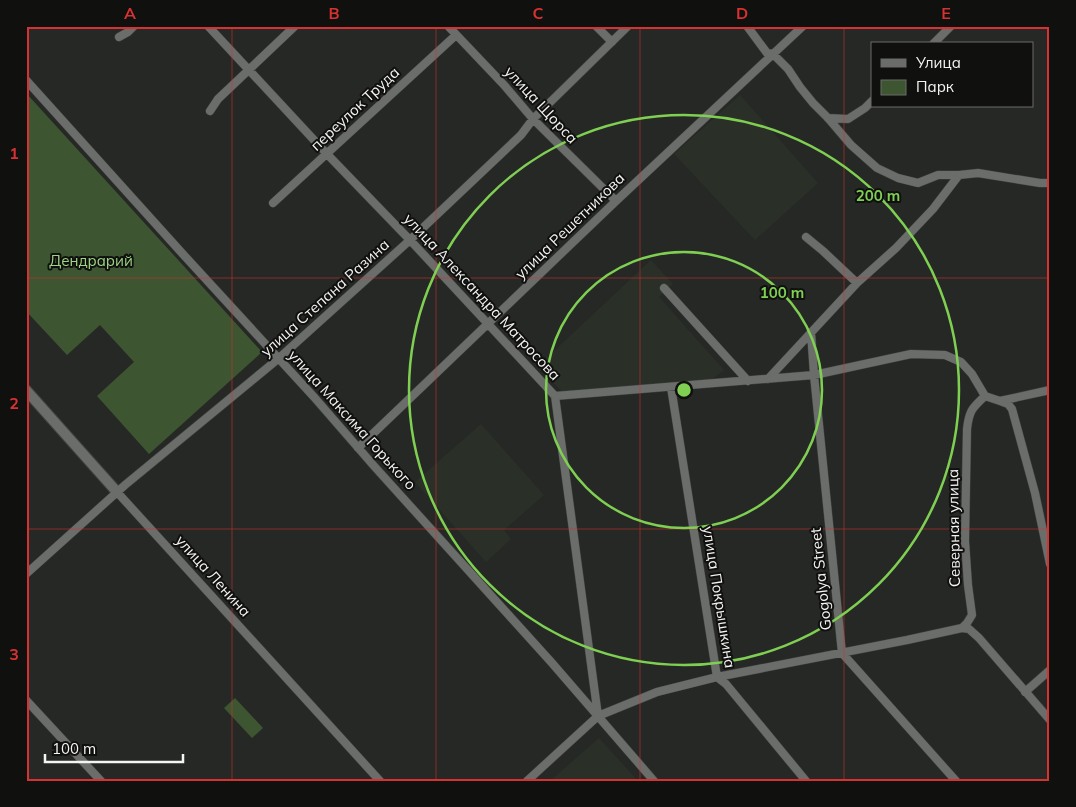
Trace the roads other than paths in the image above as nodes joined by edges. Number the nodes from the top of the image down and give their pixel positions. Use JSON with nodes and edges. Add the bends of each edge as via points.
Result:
{"nodes":[{"id":1,"x":134,"y":26,"type":"edge"},
{"id":2,"x":208,"y":26,"type":"edge"},
{"id":3,"x":295,"y":26,"type":"edge"},
{"id":4,"x":448,"y":26,"type":"edge"},
{"id":5,"x":596,"y":26,"type":"edge"},
{"id":6,"x":628,"y":26,"type":"edge"},
{"id":7,"x":747,"y":26,"type":"edge"},
{"id":8,"x":803,"y":26,"type":"edge"},
{"id":9,"x":951,"y":26,"type":"edge"},
{"id":10,"x":456,"y":35,"type":"junction"},
{"id":11,"x":119,"y":37,"type":"dead end"},
{"id":12,"x":612,"y":42,"type":"junction"},
{"id":13,"x":935,"y":42,"type":"edge"},
{"id":14,"x":773,"y":54,"type":"junction"},
{"id":15,"x":248,"y":70,"type":"junction"},
{"id":16,"x":26,"y":80,"type":"edge"},
{"id":17,"x":871,"y":102,"type":"edge"},
{"id":18,"x":210,"y":111,"type":"dead end"},
{"id":19,"x":828,"y":118,"type":"junction"},
{"id":20,"x":533,"y":119,"type":"junction"},
{"id":21,"x":327,"y":154,"type":"junction"},
{"id":22,"x":959,"y":175,"type":"junction"},
{"id":23,"x":1050,"y":184,"type":"edge"},
{"id":24,"x":616,"y":201,"type":"junction"},
{"id":25,"x":273,"y":203,"type":"dead end"},
{"id":26,"x":806,"y":237,"type":"dead end"},
{"id":27,"x":410,"y":240,"type":"junction"},
{"id":28,"x":857,"y":283,"type":"junction"},
{"id":29,"x":664,"y":288,"type":"dead end"},
{"id":30,"x":488,"y":323,"type":"junction"},
{"id":31,"x":811,"y":332,"type":"junction"},
{"id":32,"x":278,"y":359,"type":"junction"},
{"id":33,"x":814,"y":375,"type":"junction"},
{"id":34,"x":768,"y":379,"type":"junction"},
{"id":35,"x":748,"y":380,"type":"junction"},
{"id":36,"x":671,"y":387,"type":"junction"},
{"id":37,"x":26,"y":390,"type":"edge"},
{"id":38,"x":1050,"y":390,"type":"edge"},
{"id":39,"x":555,"y":396,"type":"junction"},
{"id":40,"x":985,"y":396,"type":"junction"},
{"id":41,"x":1000,"y":401,"type":"junction"},
{"id":42,"x":358,"y":448,"type":"junction"},
{"id":43,"x":117,"y":492,"type":"junction"},
{"id":44,"x":1050,"y":564,"type":"edge"},
{"id":45,"x":26,"y":574,"type":"edge"},
{"id":46,"x":962,"y":628,"type":"junction"},
{"id":47,"x":842,"y":653,"type":"junction"},
{"id":48,"x":1050,"y":670,"type":"edge"},
{"id":49,"x":717,"y":677,"type":"junction"},
{"id":50,"x":1025,"y":692,"type":"junction"},
{"id":51,"x":26,"y":700,"type":"edge"},
{"id":52,"x":598,"y":716,"type":"junction"},
{"id":53,"x":1050,"y":720,"type":"edge"},
{"id":54,"x":101,"y":781,"type":"edge"},
{"id":55,"x":380,"y":781,"type":"edge"},
{"id":56,"x":527,"y":781,"type":"edge"},
{"id":57,"x":654,"y":781,"type":"edge"},
{"id":58,"x":806,"y":781,"type":"edge"},
{"id":59,"x":956,"y":781,"type":"edge"}],
"edges":[{"from":1,"to":11,"type":"street"},
{"from":2,"to":15,"type":"street","name":"улица Александра Матросова"},
{"from":3,"to":15,"type":"street"},
{"from":4,"to":10,"type":"street","name":"улица Щорса"},
{"from":5,"to":12,"type":"street"},
{"from":6,"to":12,"type":"street","name":"улица Степана Разина"},
{"from":7,"to":14,"type":"street","via":[[767,53]]},
{"from":8,"to":14,"type":"street","name":"улица Решетникова"},
{"from":9,"to":13,"type":"street"},
{"from":10,"to":20,"type":"street","name":"улица Щорса"},
{"from":10,"to":21,"type":"street","name":"переулок Труда"},
{"from":12,"to":20,"type":"street","name":"улица Степана Разина"},
{"from":14,"to":19,"type":"street"},
{"from":14,"to":24,"type":"street","name":"улица Решетникова"},
{"from":15,"to":18,"type":"street"},
{"from":15,"to":21,"type":"street","name":"улица Александра Матросова"},
{"from":16,"to":32,"type":"street","name":"улица Максима Горького"},
{"from":17,"to":19,"type":"street","via":[[848,119]]},
{"from":19,"to":22,"type":"street","via":[[877,168],[898,178],[918,183],[938,175]]},
{"from":20,"to":24,"type":"street","name":"улица Щорса"},
{"from":20,"to":27,"type":"street","name":"улица Степана Разина","via":[[521,135]]},
{"from":21,"to":25,"type":"street","name":"переулок Труда"},
{"from":21,"to":27,"type":"street","name":"улица Александра Матросова"},
{"from":22,"to":23,"type":"street","via":[[978,173]]},
{"from":22,"to":28,"type":"street","via":[[933,209]]},
{"from":24,"to":30,"type":"street","name":"улица Решетникова"},
{"from":26,"to":28,"type":"street"},
{"from":27,"to":30,"type":"street","name":"улица Александра Матросова"},
{"from":27,"to":32,"type":"street","name":"улица Степана Разина"},
{"from":28,"to":31,"type":"street"},
{"from":29,"to":35,"type":"street"},
{"from":30,"to":39,"type":"street","name":"улица Александра Матросова"},
{"from":30,"to":42,"type":"street","name":"улица Решетникова"},
{"from":31,"to":33,"type":"street","name":"Gogolya Street"},
{"from":31,"to":34,"type":"street"},
{"from":32,"to":42,"type":"street","name":"улица Максима Горького"},
{"from":32,"to":43,"type":"street","name":"улица Степана Разина"},
{"from":33,"to":34,"type":"street"},
{"from":33,"to":40,"type":"street","via":[[911,354],[945,355],[961,362]]},
{"from":33,"to":47,"type":"street","name":"Gogolya Street"},
{"from":34,"to":35,"type":"street"},
{"from":35,"to":36,"type":"street"},
{"from":36,"to":39,"type":"street"},
{"from":36,"to":49,"type":"street","name":"улица Покрышкина"},
{"from":37,"to":43,"type":"street","name":"улица Ленина"},
{"from":38,"to":41,"type":"street"},
{"from":39,"to":52,"type":"street","name":"улица Александра Матросова"},
{"from":40,"to":41,"type":"street"},
{"from":40,"to":46,"type":"street","name":"Северная улица","via":[[968,417],[965,541],[972,615]]},
{"from":41,"to":44,"type":"street","via":[[1012,409]]},
{"from":42,"to":52,"type":"street","name":"улица Максима Горького"},
{"from":43,"to":45,"type":"street","name":"улица Степана Разина"},
{"from":43,"to":55,"type":"street","name":"улица Ленина"},
{"from":46,"to":47,"type":"street"},
{"from":46,"to":50,"type":"street","via":[[969,629],[979,638]]},
{"from":47,"to":49,"type":"street"},
{"from":47,"to":59,"type":"street"},
{"from":48,"to":50,"type":"street"},
{"from":49,"to":52,"type":"street","via":[[657,692]]},
{"from":49,"to":58,"type":"street","name":"улица Покрышкина"},
{"from":50,"to":53,"type":"street"},
{"from":51,"to":54,"type":"street"},
{"from":52,"to":56,"type":"street"},
{"from":52,"to":57,"type":"street","name":"улица Максима Горького"}]}
